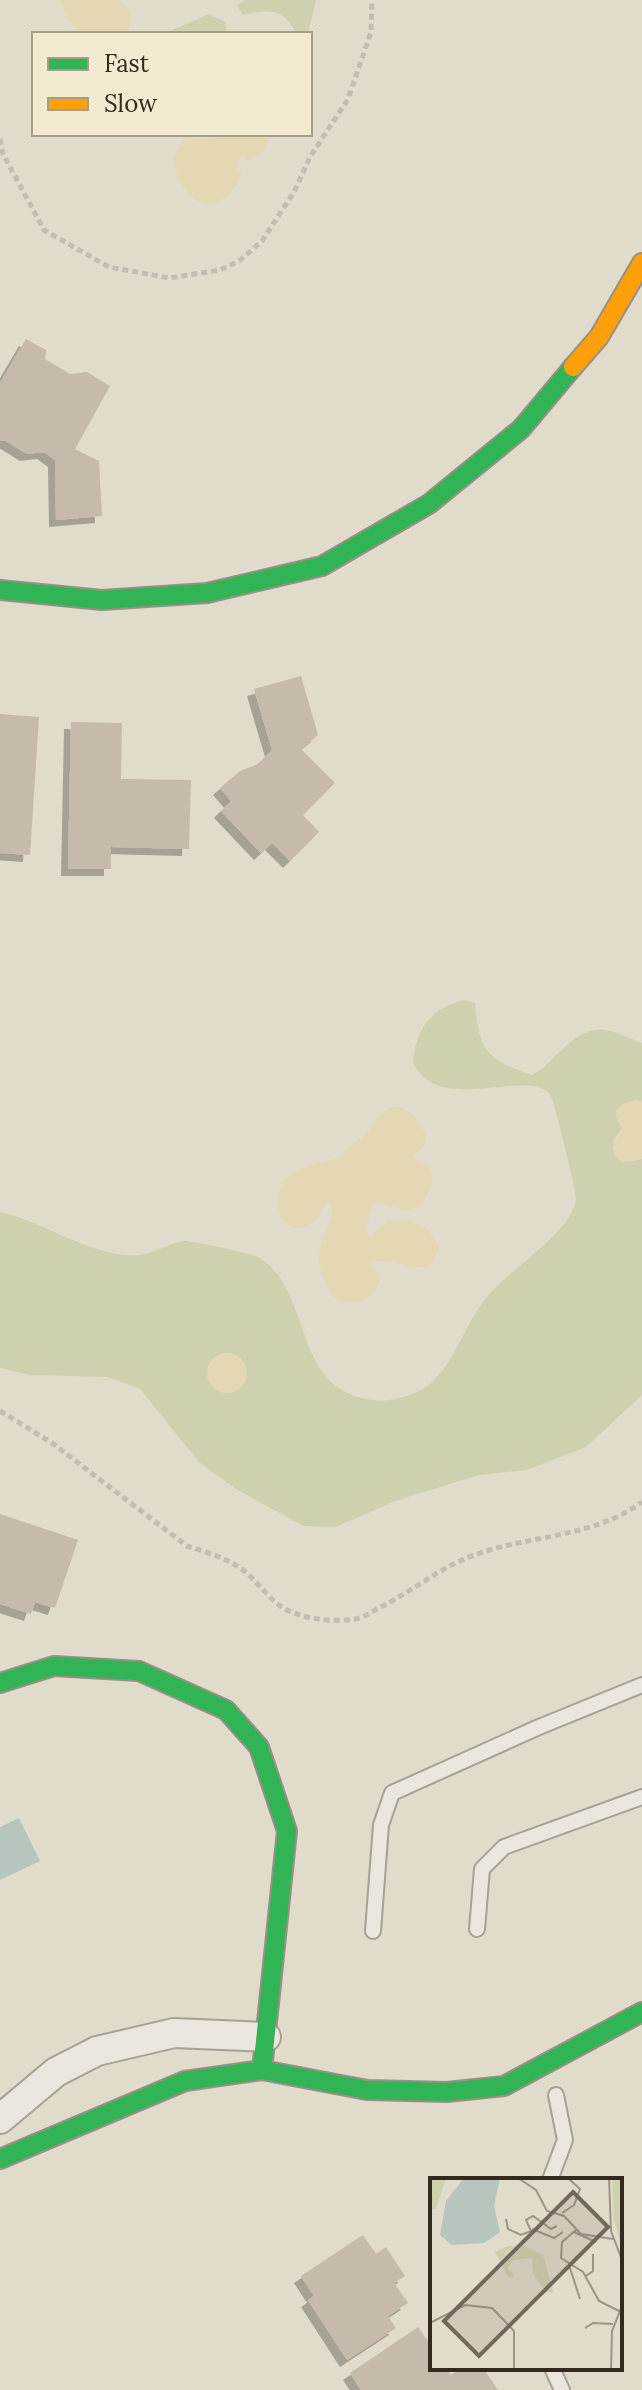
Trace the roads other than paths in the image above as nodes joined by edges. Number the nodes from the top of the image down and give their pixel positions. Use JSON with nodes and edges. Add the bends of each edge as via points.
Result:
{"nodes":[{"id":1,"x":642,"y":263,"type":"edge"},
{"id":2,"x":0,"y":590,"type":"edge"},
{"id":3,"x":1,"y":1680,"type":"edge"},
{"id":4,"x":642,"y":1685,"type":"edge"},
{"id":5,"x":642,"y":1797,"type":"edge"},
{"id":6,"x":477,"y":1929,"type":"dead end"},
{"id":7,"x":373,"y":1931,"type":"dead end"},
{"id":8,"x":642,"y":2012,"type":"edge"},
{"id":9,"x":266,"y":2037,"type":"junction"},
{"id":10,"x":262,"y":2070,"type":"junction"},
{"id":11,"x":556,"y":2095,"type":"dead end"},
{"id":12,"x":0,"y":2119,"type":"edge"},
{"id":13,"x":0,"y":2159,"type":"edge"},
{"id":14,"x":551,"y":2178,"type":"edge"},
{"id":15,"x":553,"y":2370,"type":"edge"},
{"id":16,"x":562,"y":2390,"type":"edge"}],
"edges":[{"from":1,"to":2,"type":"street","via":[[599,337],[521,429],[429,504],[322,566],[207,593],[102,600]]},
{"from":3,"to":9,"type":"street","via":[[54,1666],[139,1671],[226,1710],[259,1747],[287,1831]]},
{"from":4,"to":7,"type":"lane","via":[[392,1793],[381,1825]]},
{"from":5,"to":6,"type":"lane","via":[[504,1847],[482,1869]]},
{"from":8,"to":10,"type":"street","via":[[504,2086],[447,2092],[367,2090]]},
{"from":9,"to":10,"type":"street"},
{"from":9,"to":12,"type":"street","via":[[174,2033],[97,2051],[56,2072]]},
{"from":10,"to":13,"type":"street","via":[[185,2081]]},
{"from":11,"to":14,"type":"lane","via":[[565,2140]]},
{"from":15,"to":16,"type":"lane"}]}
